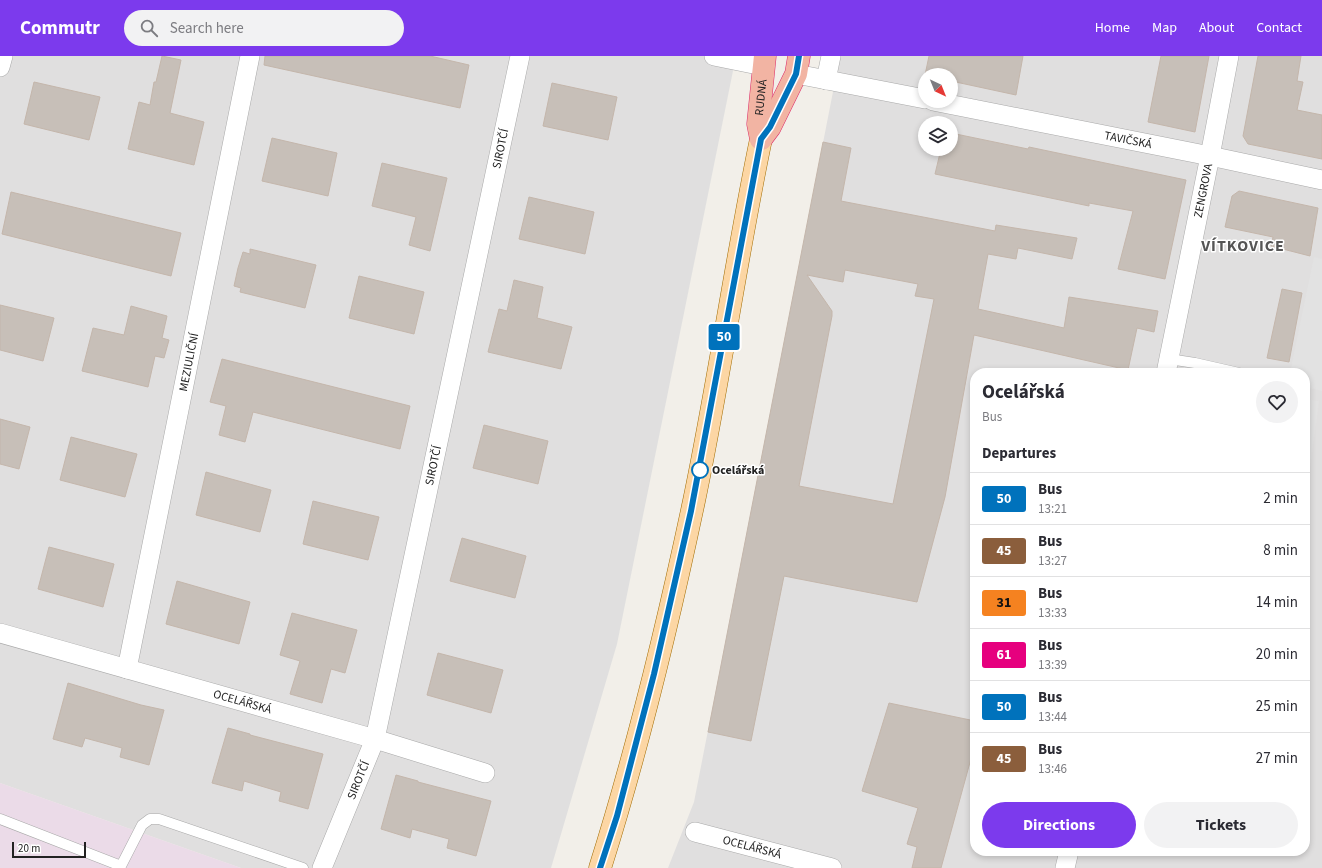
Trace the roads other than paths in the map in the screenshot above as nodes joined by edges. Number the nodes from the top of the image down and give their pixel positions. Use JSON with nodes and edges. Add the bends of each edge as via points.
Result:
{"nodes":[{"id":1,"x":3,"y":56,"type":"edge"},
{"id":2,"x":250,"y":56,"type":"edge"},
{"id":3,"x":520,"y":56,"type":"edge"},
{"id":4,"x":831,"y":56,"type":"edge"},
{"id":5,"x":1229,"y":56,"type":"edge"},
{"id":6,"x":726,"y":57,"type":"edge"},
{"id":7,"x":764,"y":61,"type":"edge"},
{"id":8,"x":797,"y":65,"type":"edge"},
{"id":9,"x":0,"y":67,"type":"edge"},
{"id":10,"x":826,"y":80,"type":"junction"},
{"id":11,"x":918,"y":98,"type":"edge"},
{"id":12,"x":958,"y":106,"type":"edge"},
{"id":13,"x":761,"y":139,"type":"junction"},
{"id":14,"x":1210,"y":156,"type":"junction"},
{"id":15,"x":1322,"y":180,"type":"edge"},
{"id":16,"x":1168,"y":366,"type":"edge"},
{"id":17,"x":1216,"y":368,"type":"edge"},
{"id":18,"x":0,"y":634,"type":"edge"},
{"id":19,"x":127,"y":669,"type":"junction"},
{"id":20,"x":375,"y":739,"type":"junction"},
{"id":21,"x":485,"y":773,"type":"dead end"},
{"id":22,"x":0,"y":819,"type":"edge"},
{"id":23,"x":695,"y":832,"type":"dead end"},
{"id":24,"x":1068,"y":856,"type":"edge"},
{"id":25,"x":120,"y":867,"type":"edge"},
{"id":26,"x":303,"y":868,"type":"edge"},
{"id":27,"x":322,"y":868,"type":"edge"},
{"id":28,"x":600,"y":868,"type":"edge"},
{"id":29,"x":832,"y":868,"type":"edge"},
{"id":30,"x":1065,"y":868,"type":"edge"}],
"edges":[{"from":1,"to":9,"type":"street"},
{"from":2,"to":19,"type":"street","name":"MEZIULIČNÍ"},
{"from":3,"to":20,"type":"street","name":"SIROTČÍ"},
{"from":4,"to":10,"type":"street"},
{"from":5,"to":14,"type":"street","name":"ZENGROVA"},
{"from":6,"to":7,"type":"street"},
{"from":7,"to":13,"type":"highway","name":"RUDNÁ","via":[[758,124]]},
{"from":8,"to":10,"type":"street"},
{"from":8,"to":13,"type":"highway","name":"RUDNÁ","via":[[770,127]]},
{"from":10,"to":11,"type":"street"},
{"from":12,"to":14,"type":"street","name":"TAVIČSKÁ"},
{"from":13,"to":28,"type":"main road","name":"RUDNÁ","via":[[694,500],[654,674],[617,816]]},
{"from":14,"to":15,"type":"street","name":"TAVIČSKÁ"},
{"from":14,"to":16,"type":"street","name":"ZENGROVA"},
{"from":16,"to":17,"type":"lane","via":[[1194,363]]},
{"from":18,"to":19,"type":"street","name":"OCELÁŘSKÁ"},
{"from":19,"to":20,"type":"street","name":"OCELÁŘSKÁ"},
{"from":20,"to":21,"type":"street","name":"OCELÁŘSKÁ"},
{"from":20,"to":27,"type":"street","name":"SIROTČÍ"},
{"from":22,"to":25,"type":"lane"},
{"from":23,"to":29,"type":"street","name":"OCELÁŘSKÁ"},
{"from":24,"to":30,"type":"street"},
{"from":25,"to":26,"type":"lane","via":[[142,825],[150,819],[159,819]]}]}
